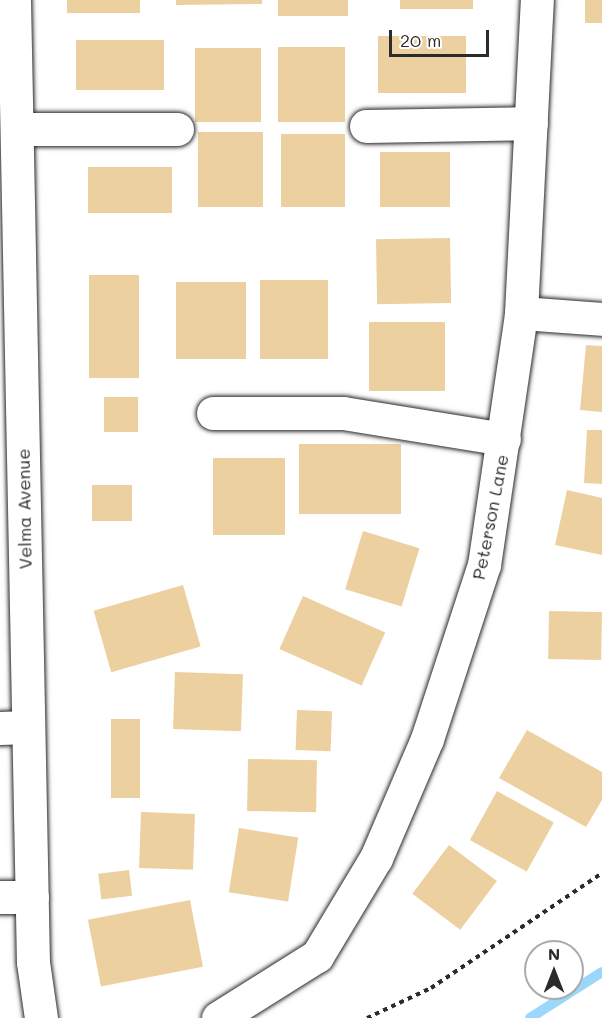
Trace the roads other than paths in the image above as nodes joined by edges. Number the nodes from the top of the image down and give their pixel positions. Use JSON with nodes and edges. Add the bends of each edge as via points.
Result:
{"nodes":[{"id":1,"x":14,"y":0,"type":"edge"},
{"id":2,"x":537,"y":0,"type":"edge"},
{"id":3,"x":531,"y":123,"type":"junction"},
{"id":4,"x":366,"y":126,"type":"dead end"},
{"id":5,"x":16,"y":129,"type":"junction"},
{"id":6,"x":177,"y":129,"type":"dead end"},
{"id":7,"x":521,"y":313,"type":"junction"},
{"id":8,"x":602,"y":319,"type":"edge"},
{"id":9,"x":213,"y":413,"type":"dead end"},
{"id":10,"x":504,"y":439,"type":"junction"},
{"id":11,"x":14,"y":728,"type":"edge"},
{"id":12,"x":0,"y":897,"type":"edge"},
{"id":13,"x":32,"y":897,"type":"junction"},
{"id":14,"x":40,"y":1018,"type":"edge"},
{"id":15,"x":218,"y":1018,"type":"edge"}],
"edges":[{"from":1,"to":5,"type":"street","name":"Velma Avenue"},
{"from":2,"to":3,"type":"street","name":"Peterson Lane"},
{"from":3,"to":4,"type":"street"},
{"from":3,"to":7,"type":"street","name":"Peterson Lane"},
{"from":5,"to":6,"type":"street"},
{"from":5,"to":11,"type":"street","name":"Velma Avenue"},
{"from":7,"to":8,"type":"street"},
{"from":7,"to":10,"type":"street","name":"Peterson Lane"},
{"from":9,"to":10,"type":"street","via":[[344,413]]},
{"from":10,"to":15,"type":"street","name":"Peterson Lane","via":[[484,565],[427,739],[376,858],[316,956]]},
{"from":11,"to":13,"type":"street","name":"Velma Avenue"},
{"from":12,"to":13,"type":"street"},
{"from":13,"to":14,"type":"street","name":"Velma Avenue"}]}
